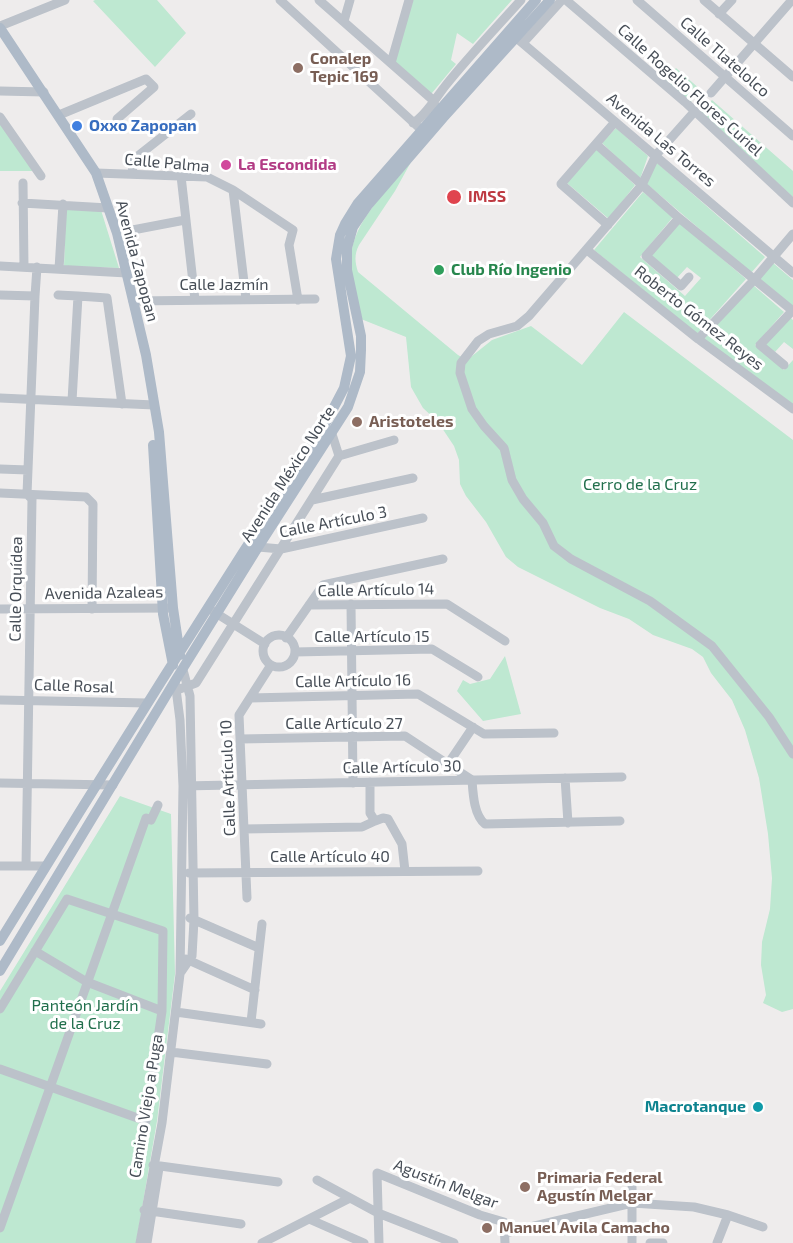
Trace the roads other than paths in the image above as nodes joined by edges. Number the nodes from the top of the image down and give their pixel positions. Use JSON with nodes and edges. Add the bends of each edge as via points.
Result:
{"nodes":[{"id":1,"x":65,"y":0,"type":"edge"},
{"id":2,"x":279,"y":0,"type":"edge"},
{"id":3,"x":319,"y":0,"type":"edge"},
{"id":4,"x":350,"y":0,"type":"edge"},
{"id":5,"x":409,"y":0,"type":"edge"},
{"id":6,"x":521,"y":0,"type":"edge"},
{"id":7,"x":536,"y":0,"type":"edge"},
{"id":8,"x":550,"y":0,"type":"edge"},
{"id":9,"x":564,"y":0,"type":"edge"},
{"id":10,"x":637,"y":0,"type":"edge"},
{"id":11,"x":704,"y":0,"type":"edge"},
{"id":12,"x":732,"y":0,"type":"edge"},
{"id":13,"x":792,"y":0,"type":"edge"},
{"id":14,"x":719,"y":14,"type":"junction"},
{"id":15,"x":344,"y":21,"type":"junction"},
{"id":16,"x":0,"y":27,"type":"edge"},
{"id":17,"x":516,"y":37,"type":"junction"},
{"id":18,"x":754,"y":43,"type":"junction"},
{"id":19,"x":391,"y":63,"type":"junction"},
{"id":20,"x":793,"y":76,"type":"edge"},
{"id":21,"x":725,"y":77,"type":"junction"},
{"id":22,"x":127,"y":87,"type":"junction"},
{"id":23,"x":0,"y":91,"type":"edge"},
{"id":24,"x":44,"y":92,"type":"junction"},
{"id":25,"x":711,"y":93,"type":"dead end"},
{"id":26,"x":434,"y":100,"type":"junction"},
{"id":27,"x":138,"y":101,"type":"junction"},
{"id":28,"x":695,"y":111,"type":"junction"},
{"id":29,"x":190,"y":114,"type":"dead end"},
{"id":30,"x":59,"y":115,"type":"junction"},
{"id":31,"x":440,"y":115,"type":"junction"},
{"id":32,"x":0,"y":117,"type":"edge"},
{"id":33,"x":117,"y":118,"type":"dead end"},
{"id":34,"x":615,"y":122,"type":"junction"},
{"id":35,"x":421,"y":129,"type":"junction"},
{"id":36,"x":793,"y":136,"type":"edge"},
{"id":37,"x":596,"y":144,"type":"junction"},
{"id":38,"x":656,"y":155,"type":"junction"},
{"id":39,"x":96,"y":173,"type":"junction"},
{"id":40,"x":132,"y":174,"type":"junction"},
{"id":41,"x":41,"y":176,"type":"dead end"},
{"id":42,"x":181,"y":176,"type":"junction"},
{"id":43,"x":23,"y":183,"type":"dead end"},
{"id":44,"x":642,"y":185,"type":"junction"},
{"id":45,"x":233,"y":190,"type":"junction"},
{"id":46,"x":22,"y":203,"type":"junction"},
{"id":47,"x":793,"y":203,"type":"edge"},
{"id":48,"x":63,"y":204,"type":"junction"},
{"id":49,"x":108,"y":208,"type":"junction"},
{"id":50,"x":680,"y":218,"type":"junction"},
{"id":51,"x":185,"y":220,"type":"junction"},
{"id":52,"x":608,"y":225,"type":"junction"},
{"id":53,"x":117,"y":233,"type":"junction"},
{"id":54,"x":793,"y":234,"type":"edge"},
{"id":55,"x":587,"y":250,"type":"junction"},
{"id":56,"x":774,"y":257,"type":"junction"},
{"id":57,"x":0,"y":266,"type":"edge"},
{"id":58,"x":24,"y":267,"type":"junction"},
{"id":59,"x":37,"y":267,"type":"junction"},
{"id":60,"x":59,"y":269,"type":"junction"},
{"id":61,"x":127,"y":273,"type":"junction"},
{"id":62,"x":793,"y":273,"type":"edge"},
{"id":63,"x":690,"y":277,"type":"dead end"},
{"id":64,"x":754,"y":280,"type":"junction"},
{"id":65,"x":0,"y":295,"type":"edge"},
{"id":66,"x":58,"y":295,"type":"dead end"},
{"id":67,"x":35,"y":296,"type":"junction"},
{"id":68,"x":78,"y":296,"type":"junction"},
{"id":69,"x":246,"y":299,"type":"junction"},
{"id":70,"x":315,"y":299,"type":"dead end"},
{"id":71,"x":195,"y":300,"type":"junction"},
{"id":72,"x":298,"y":300,"type":"junction"},
{"id":73,"x":133,"y":301,"type":"junction"},
{"id":74,"x":793,"y":311,"type":"edge"},
{"id":75,"x":698,"y":339,"type":"junction"},
{"id":76,"x":784,"y":365,"type":"dead end"},
{"id":77,"x":0,"y":398,"type":"edge"},
{"id":78,"x":31,"y":399,"type":"junction"},
{"id":79,"x":72,"y":401,"type":"junction"},
{"id":80,"x":122,"y":404,"type":"junction"},
{"id":81,"x":152,"y":405,"type":"junction"},
{"id":82,"x":793,"y":409,"type":"edge"},
{"id":83,"x":327,"y":431,"type":"junction"},
{"id":84,"x":394,"y":440,"type":"dead end"},
{"id":85,"x":339,"y":456,"type":"junction"},
{"id":86,"x":0,"y":469,"type":"edge"},
{"id":87,"x":28,"y":471,"type":"junction"},
{"id":88,"x":412,"y":478,"type":"dead end"},
{"id":89,"x":0,"y":493,"type":"edge"},
{"id":90,"x":27,"y":494,"type":"junction"},
{"id":91,"x":312,"y":500,"type":"junction"},
{"id":92,"x":423,"y":518,"type":"dead end"},
{"id":93,"x":254,"y":544,"type":"junction"},
{"id":94,"x":281,"y":549,"type":"junction"},
{"id":95,"x":443,"y":559,"type":"dead end"},
{"id":96,"x":351,"y":604,"type":"junction"},
{"id":97,"x":309,"y":605,"type":"junction"},
{"id":98,"x":168,"y":608,"type":"junction"},
{"id":99,"x":0,"y":609,"type":"edge"},
{"id":100,"x":30,"y":609,"type":"junction"},
{"id":101,"x":92,"y":609,"type":"junction"},
{"id":102,"x":212,"y":611,"type":"junction"},
{"id":103,"x":233,"y":624,"type":"junction"},
{"id":104,"x":194,"y":631,"type":"junction"},
{"id":105,"x":176,"y":632,"type":"junction"},
{"id":106,"x":286,"y":638,"type":"junction"},
{"id":107,"x":504,"y":641,"type":"dead end"},
{"id":108,"x":265,"y":644,"type":"junction"},
{"id":109,"x":351,"y":651,"type":"junction"},
{"id":110,"x":295,"y":652,"type":"junction"},
{"id":111,"x":179,"y":663,"type":"junction"},
{"id":112,"x":270,"y":665,"type":"junction"},
{"id":113,"x":478,"y":677,"type":"dead end"},
{"id":114,"x":176,"y":686,"type":"junction"},
{"id":115,"x":188,"y":687,"type":"junction"},
{"id":116,"x":352,"y":695,"type":"junction"},
{"id":117,"x":250,"y":698,"type":"junction"},
{"id":118,"x":0,"y":699,"type":"edge"},
{"id":119,"x":29,"y":699,"type":"junction"},
{"id":120,"x":147,"y":703,"type":"junction"},
{"id":121,"x":473,"y":727,"type":"junction"},
{"id":122,"x":554,"y":733,"type":"dead end"},
{"id":123,"x":352,"y":737,"type":"junction"},
{"id":124,"x":240,"y":739,"type":"junction"},
{"id":125,"x":793,"y":754,"type":"edge"},
{"id":126,"x":448,"y":764,"type":"junction"},
{"id":127,"x":622,"y":777,"type":"dead end"},
{"id":128,"x":565,"y":778,"type":"junction"},
{"id":129,"x":472,"y":780,"type":"junction"},
{"id":130,"x":370,"y":782,"type":"junction"},
{"id":131,"x":0,"y":783,"type":"edge"},
{"id":132,"x":27,"y":783,"type":"junction"},
{"id":133,"x":352,"y":783,"type":"junction"},
{"id":134,"x":96,"y":785,"type":"junction"},
{"id":135,"x":113,"y":785,"type":"junction"},
{"id":136,"x":242,"y":785,"type":"junction"},
{"id":137,"x":187,"y":786,"type":"junction"},
{"id":138,"x":158,"y":805,"type":"dead end"},
{"id":139,"x":375,"y":821,"type":"junction"},
{"id":140,"x":620,"y":821,"type":"dead end"},
{"id":141,"x":568,"y":823,"type":"junction"},
{"id":142,"x":244,"y":829,"type":"junction"},
{"id":143,"x":0,"y":866,"type":"edge"},
{"id":144,"x":26,"y":866,"type":"junction"},
{"id":145,"x":46,"y":866,"type":"junction"},
{"id":146,"x":405,"y":871,"type":"junction"},
{"id":147,"x":478,"y":871,"type":"dead end"},
{"id":148,"x":246,"y":872,"type":"junction"},
{"id":149,"x":194,"y":873,"type":"junction"},
{"id":150,"x":183,"y":874,"type":"junction"},
{"id":151,"x":248,"y":898,"type":"dead end"},
{"id":152,"x":112,"y":914,"type":"junction"},
{"id":153,"x":182,"y":915,"type":"junction"},
{"id":154,"x":194,"y":920,"type":"junction"},
{"id":155,"x":262,"y":924,"type":"dead end"},
{"id":156,"x":0,"y":941,"type":"edge"},
{"id":157,"x":259,"y":948,"type":"junction"},
{"id":158,"x":35,"y":951,"type":"junction"},
{"id":159,"x":185,"y":959,"type":"junction"},
{"id":160,"x":0,"y":971,"type":"edge"},
{"id":161,"x":87,"y":982,"type":"junction"},
{"id":162,"x":255,"y":990,"type":"junction"},
{"id":163,"x":0,"y":1009,"type":"edge"},
{"id":164,"x":162,"y":1011,"type":"junction"},
{"id":165,"x":176,"y":1012,"type":"junction"},
{"id":166,"x":251,"y":1022,"type":"junction"},
{"id":167,"x":261,"y":1024,"type":"dead end"},
{"id":168,"x":171,"y":1052,"type":"junction"},
{"id":169,"x":267,"y":1064,"type":"dead end"},
{"id":170,"x":0,"y":1069,"type":"edge"},
{"id":171,"x":50,"y":1087,"type":"junction"},
{"id":172,"x":156,"y":1166,"type":"junction"},
{"id":173,"x":317,"y":1180,"type":"dead end"},
{"id":174,"x":278,"y":1182,"type":"dead end"},
{"id":175,"x":632,"y":1187,"type":"dead end"},
{"id":176,"x":350,"y":1198,"type":"junction"},
{"id":177,"x":632,"y":1203,"type":"junction"},
{"id":178,"x":148,"y":1210,"type":"junction"},
{"id":179,"x":378,"y":1213,"type":"junction"},
{"id":180,"x":728,"y":1215,"type":"junction"},
{"id":181,"x":309,"y":1219,"type":"junction"},
{"id":182,"x":241,"y":1224,"type":"dead end"},
{"id":183,"x":763,"y":1227,"type":"dead end"},
{"id":184,"x":0,"y":1228,"type":"edge"},
{"id":185,"x":504,"y":1228,"type":"junction"},
{"id":186,"x":140,"y":1243,"type":"edge"},
{"id":187,"x":147,"y":1243,"type":"edge"},
{"id":188,"x":262,"y":1243,"type":"edge"},
{"id":189,"x":364,"y":1243,"type":"edge"},
{"id":190,"x":379,"y":1243,"type":"edge"},
{"id":191,"x":454,"y":1243,"type":"edge"},
{"id":192,"x":505,"y":1243,"type":"edge"},
{"id":193,"x":632,"y":1243,"type":"edge"},
{"id":194,"x":650,"y":1243,"type":"edge"},
{"id":195,"x":663,"y":1243,"type":"edge"},
{"id":196,"x":717,"y":1243,"type":"edge"}],
"edges":[{"from":1,"to":16,"type":"street"},
{"from":2,"to":35,"type":"street"},
{"from":3,"to":15,"type":"street"},
{"from":4,"to":15,"type":"street"},
{"from":5,"to":19,"type":"street"},
{"from":6,"to":26,"type":"street","name":"Avenida México Norte"},
{"from":7,"to":17,"type":"main road","name":"Avenida México Norte"},
{"from":8,"to":17,"type":"main road","name":"Avenida México Norte"},
{"from":9,"to":17,"type":"street","name":"Avenida México Norte"},
{"from":9,"to":28,"type":"street","name":"Calle Rogelio Flores Curiel"},
{"from":10,"to":21,"type":"street","name":"Calle Tlatelolco"},
{"from":11,"to":14,"type":"street"},
{"from":12,"to":14,"type":"street"},
{"from":13,"to":18,"type":"street"},
{"from":14,"to":18,"type":"street"},
{"from":15,"to":19,"type":"street"},
{"from":16,"to":24,"type":"main road","name":"Avenida Zapopan"},
{"from":17,"to":31,"type":"main road","name":"Avenida México Norte"},
{"from":17,"to":34,"type":"street","name":"Avenida Las Torres"},
{"from":18,"to":20,"type":"street"},
{"from":18,"to":21,"type":"street"},
{"from":19,"to":26,"type":"street"},
{"from":21,"to":25,"type":"street"},
{"from":21,"to":36,"type":"street","name":"Calle Tlatelolco"},
{"from":22,"to":27,"type":"street"},
{"from":22,"to":27,"type":"street","via":[[146,79],[154,87]]},
{"from":22,"to":30,"type":"street"},
{"from":23,"to":24,"type":"street"},
{"from":24,"to":30,"type":"main road","name":"Avenida Zapopan"},
{"from":26,"to":31,"type":"street"},
{"from":26,"to":35,"type":"street","name":"Avenida México Norte"},
{"from":27,"to":33,"type":"street"},
{"from":28,"to":38,"type":"street"},
{"from":28,"to":47,"type":"street","name":"Calle Rogelio Flores Curiel"},
{"from":29,"to":40,"type":"street","via":[[135,159]]},
{"from":30,"to":39,"type":"main road","name":"Avenida Zapopan"},
{"from":31,"to":35,"type":"main road","name":"Avenida México Norte"},
{"from":32,"to":41,"type":"street"},
{"from":34,"to":37,"type":"street"},
{"from":34,"to":38,"type":"street","name":"Avenida Las Torres"},
{"from":35,"to":83,"type":"main road","name":"Avenida México Norte","via":[[350,213],[340,235],[336,260],[351,356],[344,388]]},
{"from":37,"to":44,"type":"street"},
{"from":37,"to":52,"type":"street","via":[[561,184]]},
{"from":38,"to":44,"type":"street"},
{"from":38,"to":56,"type":"street","name":"Avenida Las Torres"},
{"from":39,"to":40,"type":"street","name":"Calle Palma"},
{"from":39,"to":49,"type":"main road","name":"Avenida Zapopan"},
{"from":40,"to":42,"type":"street","name":"Calle Palma"},
{"from":42,"to":45,"type":"street","name":"Calle Palma","via":[[207,177]]},
{"from":42,"to":51,"type":"street"},
{"from":43,"to":46,"type":"street"},
{"from":44,"to":50,"type":"street"},
{"from":44,"to":52,"type":"street"},
{"from":45,"to":69,"type":"street"},
{"from":45,"to":72,"type":"street","name":"Calle Palma","via":[[293,230],[289,245]]},
{"from":46,"to":48,"type":"street"},
{"from":46,"to":58,"type":"street"},
{"from":48,"to":49,"type":"street"},
{"from":48,"to":60,"type":"street"},
{"from":49,"to":53,"type":"main road","name":"Avenida Zapopan"},
{"from":50,"to":63,"type":"street","via":[[646,256],[681,286]]},
{"from":50,"to":64,"type":"street"},
{"from":51,"to":53,"type":"street"},
{"from":51,"to":71,"type":"street"},
{"from":52,"to":55,"type":"street"},
{"from":53,"to":61,"type":"main road","name":"Avenida Zapopan"},
{"from":54,"to":56,"type":"street"},
{"from":55,"to":75,"type":"street","name":"Roberto Gómez Reyes"},
{"from":55,"to":125,"type":"street","via":[[524,322],[478,341],[461,363],[462,384],[472,409],[504,448],[512,480],[543,523],[554,546],[650,601],[712,646]]},
{"from":56,"to":62,"type":"street","name":"Avenida Las Torres"},
{"from":56,"to":64,"type":"street"},
{"from":57,"to":58,"type":"street"},
{"from":58,"to":59,"type":"street"},
{"from":59,"to":60,"type":"street"},
{"from":59,"to":67,"type":"street","name":"Calle Orquídea"},
{"from":60,"to":61,"type":"street"},
{"from":61,"to":73,"type":"main road","name":"Avenida Zapopan"},
{"from":64,"to":74,"type":"street"},
{"from":64,"to":75,"type":"street"},
{"from":65,"to":67,"type":"street"},
{"from":66,"to":68,"type":"street"},
{"from":67,"to":78,"type":"street","name":"Calle Orquídea"},
{"from":68,"to":79,"type":"street"},
{"from":68,"to":80,"type":"street","via":[[107,298]]},
{"from":69,"to":71,"type":"street","name":"Calle Jazmín"},
{"from":69,"to":72,"type":"street","name":"Calle Jazmín"},
{"from":70,"to":72,"type":"street","name":"Calle Jazmín"},
{"from":71,"to":73,"type":"street","name":"Calle Jazmín"},
{"from":73,"to":81,"type":"main road","name":"Avenida Zapopan","via":[[146,355]]},
{"from":74,"to":76,"type":"street","via":[[760,345]]},
{"from":75,"to":82,"type":"street","name":"Roberto Gómez Reyes"},
{"from":77,"to":78,"type":"street"},
{"from":78,"to":79,"type":"street"},
{"from":78,"to":87,"type":"street","name":"Calle Orquídea"},
{"from":79,"to":80,"type":"street"},
{"from":80,"to":81,"type":"street"},
{"from":81,"to":98,"type":"main road","name":"Avenida Zapopan"},
{"from":83,"to":85,"type":"street"},
{"from":83,"to":93,"type":"main road","name":"Avenida México Norte"},
{"from":84,"to":85,"type":"street"},
{"from":85,"to":91,"type":"street"},
{"from":86,"to":87,"type":"street"},
{"from":87,"to":90,"type":"street","name":"Calle Orquídea"},
{"from":88,"to":91,"type":"street"},
{"from":89,"to":90,"type":"street"},
{"from":90,"to":100,"type":"street","name":"Calle Orquídea","via":[[32,500]]},
{"from":90,"to":101,"type":"street","via":[[86,497],[93,504]]},
{"from":91,"to":94,"type":"street"},
{"from":92,"to":94,"type":"street","name":"Calle Artículo 3"},
{"from":93,"to":94,"type":"street","name":"Calle Artículo 3"},
{"from":93,"to":102,"type":"main road","name":"Avenida México Norte"},
{"from":94,"to":103,"type":"street"},
{"from":95,"to":97,"type":"street","via":[[323,585]]},
{"from":96,"to":97,"type":"street","name":"Calle Artículo 14"},
{"from":96,"to":107,"type":"street","name":"Calle Artículo 14","via":[[447,604]]},
{"from":96,"to":109,"type":"street"},
{"from":97,"to":106,"type":"street"},
{"from":98,"to":101,"type":"street","name":"Avenida Azaleas"},
{"from":98,"to":105,"type":"main road","name":"Avenida Zapopan"},
{"from":98,"to":111,"type":"main road","name":"Avenida Zapopan"},
{"from":99,"to":100,"type":"street","name":"Avenida Azaleas"},
{"from":100,"to":101,"type":"street","name":"Avenida Azaleas"},
{"from":100,"to":119,"type":"street","name":"Calle Orquídea"},
{"from":102,"to":103,"type":"street"},
{"from":102,"to":104,"type":"main road","name":"Avenida México Norte"},
{"from":102,"to":111,"type":"main road","name":"Avenida México Norte"},
{"from":103,"to":108,"type":"street"},
{"from":103,"to":115,"type":"street","via":[[196,682]]},
{"from":104,"to":105,"type":"main road","via":[[181,638]]},
{"from":104,"to":111,"type":"main road","name":"Avenida México Norte"},
{"from":105,"to":111,"type":"main road","name":"Avenida Zapopan"},
{"from":106,"to":108,"type":"street","via":[[275,636]]},
{"from":106,"to":110,"type":"street"},
{"from":108,"to":112,"type":"street","via":[[263,653]]},
{"from":109,"to":110,"type":"street","name":"Calle Artículo 15"},
{"from":109,"to":113,"type":"street","name":"Calle Artículo 15","via":[[432,649]]},
{"from":109,"to":116,"type":"street"},
{"from":110,"to":112,"type":"street","via":[[286,665]]},
{"from":111,"to":114,"type":"main road"},
{"from":111,"to":115,"type":"street"},
{"from":111,"to":120,"type":"main road","name":"Avenida México Norte"},
{"from":112,"to":117,"type":"street","name":"Calle Artículo 10"},
{"from":114,"to":115,"type":"street"},
{"from":114,"to":135,"type":"main road"},
{"from":114,"to":137,"type":"street"},
{"from":115,"to":137,"type":"street"},
{"from":116,"to":117,"type":"street","name":"Calle Artículo 16"},
{"from":116,"to":121,"type":"street","name":"Calle Artículo 16","via":[[418,694]]},
{"from":116,"to":123,"type":"street"},
{"from":117,"to":124,"type":"street","name":"Calle Artículo 10","via":[[239,715]]},
{"from":118,"to":119,"type":"street","name":"Calle Rosal"},
{"from":119,"to":120,"type":"street","name":"Calle Rosal"},
{"from":119,"to":132,"type":"street","name":"Calle Orquídea"},
{"from":120,"to":134,"type":"main road","name":"Avenida México Norte"},
{"from":121,"to":122,"type":"street","name":"Calle Artículo 16","via":[[484,734]]},
{"from":121,"to":126,"type":"street"},
{"from":123,"to":124,"type":"street","name":"Calle Artículo 27"},
{"from":123,"to":126,"type":"street","name":"Calle Artículo 27","via":[[405,736]]},
{"from":123,"to":133,"type":"street"},
{"from":124,"to":136,"type":"street","name":"Calle Artículo 10"},
{"from":126,"to":129,"type":"street","name":"Calle Artículo 27"},
{"from":127,"to":128,"type":"street","name":"Calle Artículo 30"},
{"from":128,"to":129,"type":"street","name":"Calle Artículo 30"},
{"from":128,"to":141,"type":"street"},
{"from":129,"to":130,"type":"street","name":"Calle Artículo 30"},
{"from":129,"to":141,"type":"street","via":[[473,799],[485,824]]},
{"from":130,"to":133,"type":"street","name":"Calle Artículo 30"},
{"from":130,"to":139,"type":"street","via":[[370,813]]},
{"from":131,"to":132,"type":"street"},
{"from":132,"to":134,"type":"street"},
{"from":132,"to":144,"type":"street","name":"Calle Orquídea"},
{"from":133,"to":136,"type":"street","name":"Calle Artículo 30"},
{"from":134,"to":135,"type":"street"},
{"from":134,"to":145,"type":"main road","name":"Avenida México Norte"},
{"from":135,"to":160,"type":"main road"},
{"from":136,"to":137,"type":"street","name":"Calle Artículo 30"},
{"from":136,"to":142,"type":"street","name":"Calle Artículo 10"},
{"from":137,"to":149,"type":"street"},
{"from":137,"to":150,"type":"street"},
{"from":138,"to":152,"type":"street","via":[[151,820],[146,818]]},
{"from":139,"to":142,"type":"street","via":[[362,827]]},
{"from":139,"to":146,"type":"street","via":[[388,819],[402,844]]},
{"from":140,"to":141,"type":"street"},
{"from":142,"to":148,"type":"street","name":"Calle Artículo 10"},
{"from":143,"to":144,"type":"street"},
{"from":144,"to":145,"type":"street"},
{"from":145,"to":156,"type":"main road","name":"Avenida México Norte"},
{"from":146,"to":147,"type":"street","name":"Calle Artículo 40"},
{"from":146,"to":148,"type":"street","name":"Calle Artículo 40"},
{"from":148,"to":149,"type":"street","name":"Calle Artículo 40"},
{"from":148,"to":151,"type":"street","name":"Calle Artículo 10"},
{"from":149,"to":150,"type":"street","name":"Calle Artículo 40"},
{"from":149,"to":154,"type":"street"},
{"from":150,"to":153,"type":"street"},
{"from":152,"to":158,"type":"street","via":[[67,899]]},
{"from":152,"to":161,"type":"street"},
{"from":152,"to":164,"type":"street","via":[[163,931]]},
{"from":153,"to":154,"type":"street"},
{"from":153,"to":159,"type":"street"},
{"from":154,"to":157,"type":"street"},
{"from":154,"to":159,"type":"street","via":[[192,956]]},
{"from":155,"to":157,"type":"street"},
{"from":157,"to":162,"type":"street"},
{"from":158,"to":161,"type":"street"},
{"from":158,"to":163,"type":"street"},
{"from":159,"to":162,"type":"street"},
{"from":159,"to":165,"type":"street","name":"Camino Viejo a Puga"},
{"from":161,"to":164,"type":"street"},
{"from":161,"to":171,"type":"street"},
{"from":162,"to":166,"type":"street"},
{"from":164,"to":171,"type":"street","via":[[146,1121]]},
{"from":165,"to":166,"type":"street"},
{"from":165,"to":168,"type":"street","name":"Camino Viejo a Puga"},
{"from":166,"to":167,"type":"street"},
{"from":168,"to":169,"type":"street"},
{"from":168,"to":172,"type":"street","name":"Camino Viejo a Puga"},
{"from":170,"to":171,"type":"street"},
{"from":171,"to":184,"type":"street"},
{"from":172,"to":174,"type":"street"},
{"from":172,"to":178,"type":"street","name":"Camino Viejo a Puga"},
{"from":173,"to":176,"type":"street"},
{"from":175,"to":177,"type":"street"},
{"from":176,"to":179,"type":"street"},
{"from":176,"to":181,"type":"street"},
{"from":177,"to":180,"type":"street","via":[[694,1207]]},
{"from":177,"to":185,"type":"street"},
{"from":177,"to":193,"type":"street"},
{"from":178,"to":182,"type":"street"},
{"from":178,"to":186,"type":"street","name":"Camino Viejo a Puga"},
{"from":178,"to":187,"type":"street"},
{"from":179,"to":185,"type":"street","name":"Agustín Melgar","via":[[377,1173]]},
{"from":179,"to":190,"type":"street"},
{"from":179,"to":191,"type":"street"},
{"from":180,"to":183,"type":"street"},
{"from":180,"to":196,"type":"street"},
{"from":181,"to":188,"type":"street"},
{"from":181,"to":189,"type":"street"},
{"from":185,"to":192,"type":"street"},
{"from":194,"to":195,"type":"street"}]}
